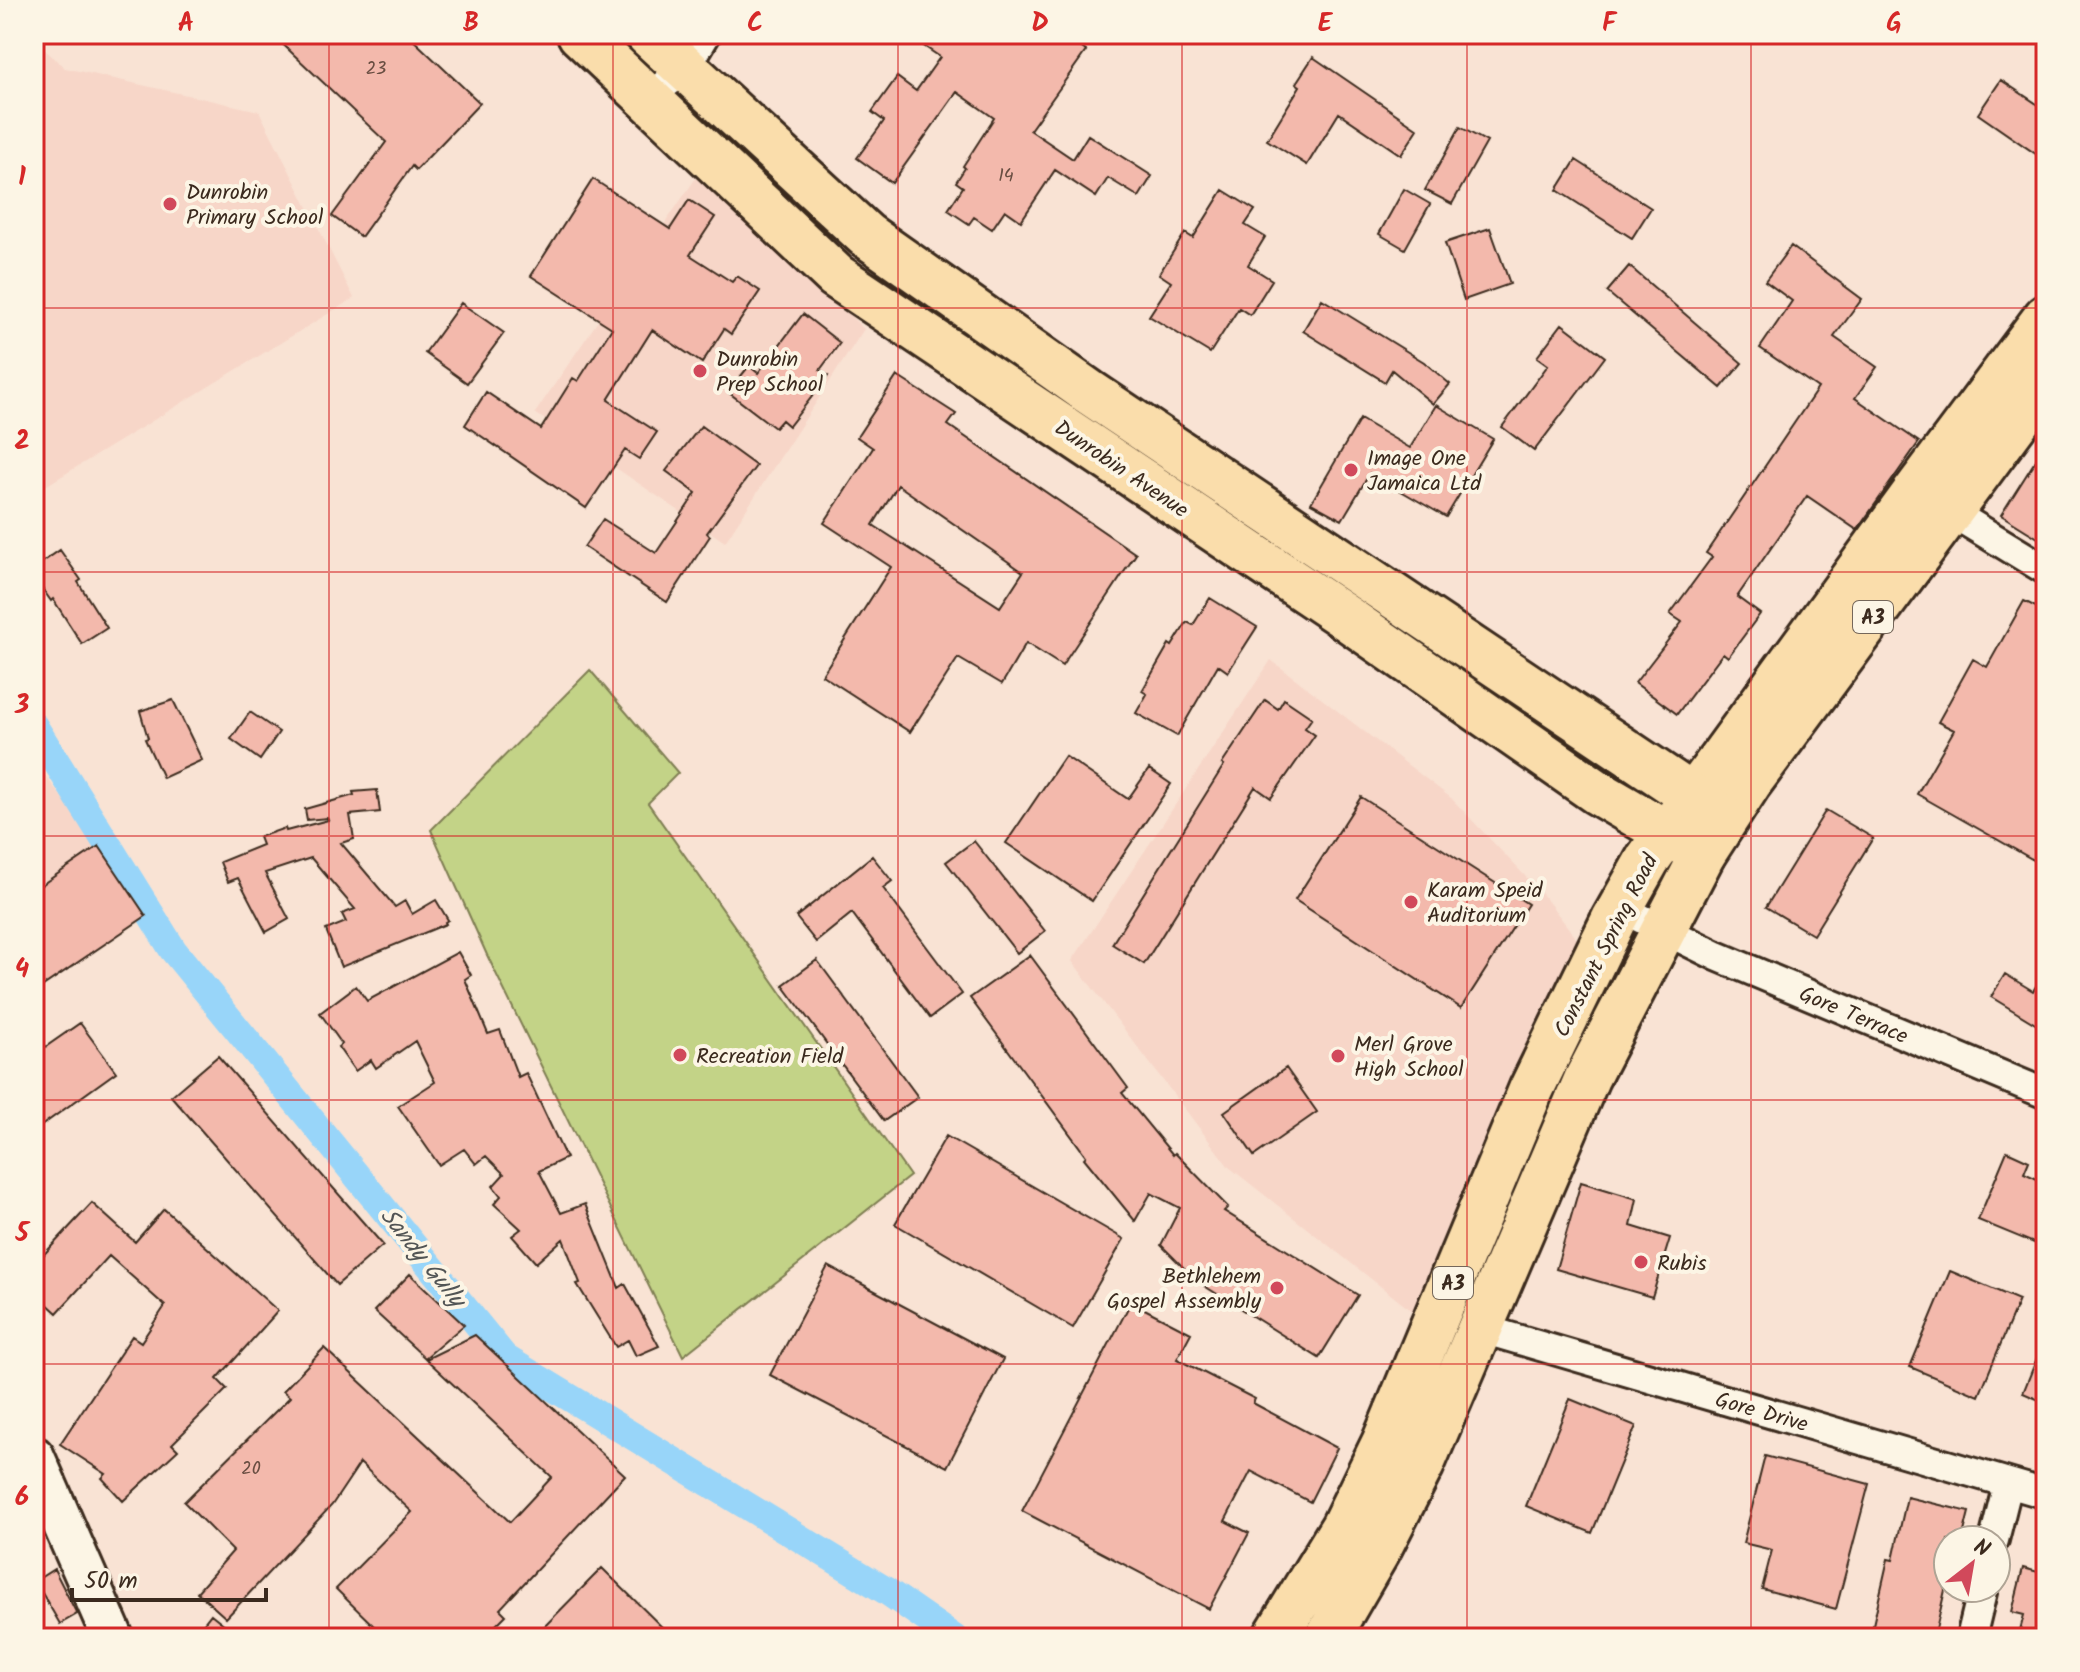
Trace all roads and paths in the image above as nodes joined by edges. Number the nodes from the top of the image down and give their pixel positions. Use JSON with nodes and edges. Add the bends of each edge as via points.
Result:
{"nodes":[{"id":1,"x":580,"y":34,"type":"edge"},
{"id":2,"x":648,"y":34,"type":"edge"},
{"id":3,"x":696,"y":52,"type":"edge"},
{"id":4,"x":647,"y":98,"type":"junction"},
{"id":5,"x":2046,"y":317,"type":"edge"},
{"id":6,"x":2046,"y":382,"type":"edge"},
{"id":7,"x":1951,"y":512,"type":"junction"},
{"id":8,"x":2046,"y":570,"type":"edge"},
{"id":9,"x":1708,"y":806,"type":"junction"},
{"id":10,"x":1666,"y":832,"type":"junction"},
{"id":11,"x":1703,"y":854,"type":"junction"},
{"id":12,"x":1620,"y":908,"type":"junction"},
{"id":13,"x":1663,"y":930,"type":"junction"},
{"id":14,"x":2046,"y":1094,"type":"edge"},
{"id":15,"x":1479,"y":1328,"type":"junction"},
{"id":16,"x":34,"y":1457,"type":"edge"},
{"id":17,"x":2008,"y":1484,"type":"junction"},
{"id":18,"x":2046,"y":1494,"type":"edge"},
{"id":19,"x":1998,"y":1524,"type":"edge"},
{"id":20,"x":1979,"y":1604,"type":"edge"},
{"id":21,"x":111,"y":1637,"type":"edge"},
{"id":22,"x":1275,"y":1638,"type":"edge"},
{"id":23,"x":1327,"y":1638,"type":"edge"},
{"id":24,"x":1971,"y":1638,"type":"edge"}],
"edges":[{"from":1,"to":4,"type":"main road","name":"Dunrobin Avenue"},
{"from":2,"to":3,"type":"main road","name":"Dunrobin Avenue"},
{"from":3,"to":4,"type":"street"},
{"from":3,"to":9,"type":"main road","name":"Dunrobin Avenue","via":[[866,235],[1089,392]]},
{"from":4,"to":10,"type":"main road","name":"Dunrobin Avenue","via":[[836,276],[1597,792]]},
{"from":5,"to":9,"type":"main road","name":"Constant Spring Road","number":"A3"},
{"from":6,"to":7,"type":"main road","name":"Constant Spring Road","number":"A3"},
{"from":7,"to":8,"type":"street"},
{"from":7,"to":9,"type":"main road","name":"Constant Spring Road","number":"A3"},
{"from":9,"to":10,"type":"main road","name":"Constant Spring Road","number":"A3"},
{"from":9,"to":11,"type":"main road","name":"Constant Spring Road","number":"A3"},
{"from":10,"to":11,"type":"main road","name":"Dunrobin Avenue"},
{"from":10,"to":12,"type":"main road","name":"Constant Spring Road","number":"A3"},
{"from":11,"to":13,"type":"main road","name":"Constant Spring Road","number":"A3"},
{"from":12,"to":13,"type":"street","name":"Gore Terrace"},
{"from":12,"to":22,"type":"main road","name":"Constant Spring Road","number":"A3","via":[[1531,1090],[1384,1443],[1343,1527]]},
{"from":13,"to":14,"type":"street","name":"Gore Terrace"},
{"from":13,"to":15,"type":"main road","name":"Constant Spring Road","number":"A3","via":[[1587,1078]]},
{"from":15,"to":17,"type":"street","name":"Gore Drive"},
{"from":15,"to":23,"type":"main road","name":"Constant Spring Road","number":"A3","via":[[1422,1464]]},
{"from":16,"to":21,"type":"main road"},
{"from":17,"to":18,"type":"street","name":"Gore Drive"},
{"from":17,"to":19,"type":"street"},
{"from":20,"to":24,"type":"street"}]}
